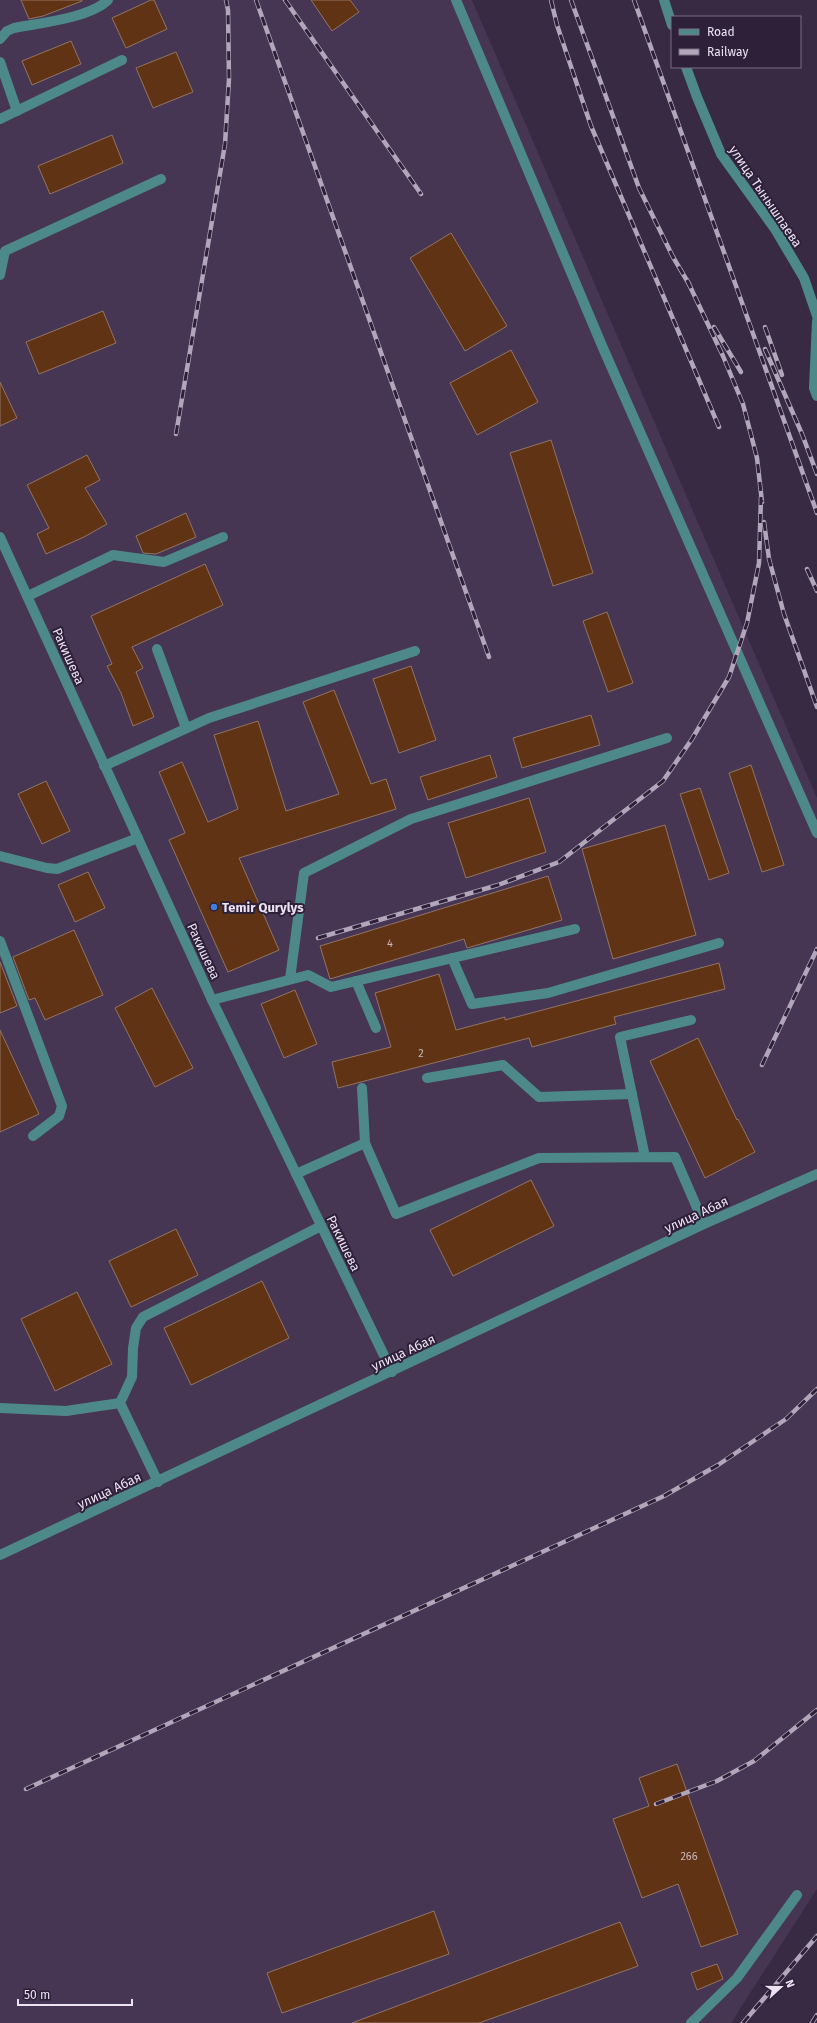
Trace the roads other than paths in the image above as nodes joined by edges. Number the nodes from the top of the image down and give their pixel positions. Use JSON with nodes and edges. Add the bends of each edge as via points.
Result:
{"nodes":[{"id":1,"x":108,"y":0,"type":"edge"},
{"id":2,"x":456,"y":0,"type":"edge"},
{"id":3,"x":664,"y":0,"type":"edge"},
{"id":4,"x":671,"y":21,"type":"edge"},
{"id":5,"x":0,"y":39,"type":"edge"},
{"id":6,"x":122,"y":60,"type":"dead end"},
{"id":7,"x":0,"y":62,"type":"edge"},
{"id":8,"x":686,"y":68,"type":"edge"},
{"id":9,"x":17,"y":111,"type":"junction"},
{"id":10,"x":0,"y":119,"type":"edge"},
{"id":11,"x":161,"y":179,"type":"dead end"},
{"id":12,"x":0,"y":275,"type":"edge"},
{"id":13,"x":817,"y":316,"type":"edge"},
{"id":14,"x":817,"y":320,"type":"edge"},
{"id":15,"x":817,"y":396,"type":"edge"},
{"id":16,"x":223,"y":537,"type":"dead end"},
{"id":17,"x":0,"y":538,"type":"edge"},
{"id":18,"x":28,"y":596,"type":"junction"},
{"id":19,"x":157,"y":649,"type":"dead end"},
{"id":20,"x":414,"y":651,"type":"dead end"},
{"id":21,"x":186,"y":728,"type":"junction"},
{"id":22,"x":667,"y":738,"type":"dead end"},
{"id":23,"x":104,"y":766,"type":"junction"},
{"id":24,"x":817,"y":833,"type":"edge"},
{"id":25,"x":138,"y":838,"type":"junction"},
{"id":26,"x":0,"y":856,"type":"edge"},
{"id":27,"x":575,"y":929,"type":"dead end"},
{"id":28,"x":0,"y":941,"type":"edge"},
{"id":29,"x":719,"y":943,"type":"dead end"},
{"id":30,"x":452,"y":958,"type":"junction"},
{"id":31,"x":290,"y":979,"type":"junction"},
{"id":32,"x":356,"y":981,"type":"junction"},
{"id":33,"x":212,"y":1000,"type":"junction"},
{"id":34,"x":691,"y":1020,"type":"dead end"},
{"id":35,"x":376,"y":1028,"type":"dead end"},
{"id":36,"x":426,"y":1078,"type":"dead end"},
{"id":37,"x":362,"y":1088,"type":"dead end"},
{"id":38,"x":632,"y":1094,"type":"junction"},
{"id":39,"x":33,"y":1136,"type":"dead end"},
{"id":40,"x":365,"y":1143,"type":"junction"},
{"id":41,"x":645,"y":1157,"type":"junction"},
{"id":42,"x":296,"y":1174,"type":"junction"},
{"id":43,"x":817,"y":1174,"type":"edge"},
{"id":44,"x":704,"y":1224,"type":"junction"},
{"id":45,"x":321,"y":1226,"type":"junction"},
{"id":46,"x":392,"y":1372,"type":"junction"},
{"id":47,"x":120,"y":1403,"type":"junction"},
{"id":48,"x":0,"y":1408,"type":"edge"},
{"id":49,"x":158,"y":1482,"type":"junction"},
{"id":50,"x":0,"y":1556,"type":"edge"},
{"id":51,"x":797,"y":1895,"type":"dead end"},
{"id":52,"x":691,"y":2023,"type":"edge"}],
"edges":[{"from":1,"to":5,"type":"street","via":[[86,13],[14,28]]},
{"from":2,"to":24,"type":"street","via":[[604,348]]},
{"from":3,"to":4,"type":"street"},
{"from":6,"to":9,"type":"street"},
{"from":7,"to":9,"type":"street"},
{"from":8,"to":13,"type":"street","name":"улица Тынышпаева","via":[[722,154],[775,229],[804,278]]},
{"from":9,"to":10,"type":"street"},
{"from":11,"to":12,"type":"street","via":[[4,251]]},
{"from":14,"to":15,"type":"street","via":[[814,388]]},
{"from":16,"to":18,"type":"street","via":[[164,562],[113,556]]},
{"from":17,"to":18,"type":"street","name":"Ракишева"},
{"from":18,"to":23,"type":"street","name":"Ракишева"},
{"from":19,"to":21,"type":"street"},
{"from":20,"to":21,"type":"street","via":[[209,718]]},
{"from":21,"to":23,"type":"street"},
{"from":22,"to":31,"type":"street","via":[[410,819],[304,873]]},
{"from":23,"to":25,"type":"street","name":"Ракишева"},
{"from":25,"to":26,"type":"street","via":[[57,869]]},
{"from":25,"to":33,"type":"street","name":"Ракишева"},
{"from":27,"to":30,"type":"street"},
{"from":28,"to":39,"type":"street","via":[[62,1106],[59,1116]]},
{"from":29,"to":30,"type":"street","via":[[548,993],[472,1004]]},
{"from":30,"to":32,"type":"street"},
{"from":31,"to":32,"type":"street","via":[[308,975],[331,987]]},
{"from":31,"to":33,"type":"street"},
{"from":32,"to":35,"type":"street"},
{"from":33,"to":42,"type":"street","name":"Ракишева"},
{"from":34,"to":38,"type":"street","via":[[620,1037]]},
{"from":36,"to":38,"type":"street","via":[[503,1065],[539,1097]]},
{"from":37,"to":40,"type":"street"},
{"from":38,"to":41,"type":"street"},
{"from":40,"to":41,"type":"street","via":[[396,1214],[539,1158]]},
{"from":40,"to":42,"type":"street"},
{"from":41,"to":44,"type":"street","via":[[675,1157]]},
{"from":42,"to":45,"type":"street","name":"Ракишева"},
{"from":43,"to":44,"type":"street","name":"улица Абая"},
{"from":44,"to":46,"type":"street","name":"улица Абая"},
{"from":45,"to":46,"type":"street","name":"Ракишева"},
{"from":45,"to":47,"type":"street","via":[[143,1317],[136,1328],[132,1376]]},
{"from":46,"to":49,"type":"street","name":"улица Абая"},
{"from":47,"to":48,"type":"street","via":[[66,1411]]},
{"from":47,"to":49,"type":"street"},
{"from":49,"to":50,"type":"street","name":"улица Абая"},
{"from":51,"to":52,"type":"street","via":[[736,1978]]}]}
